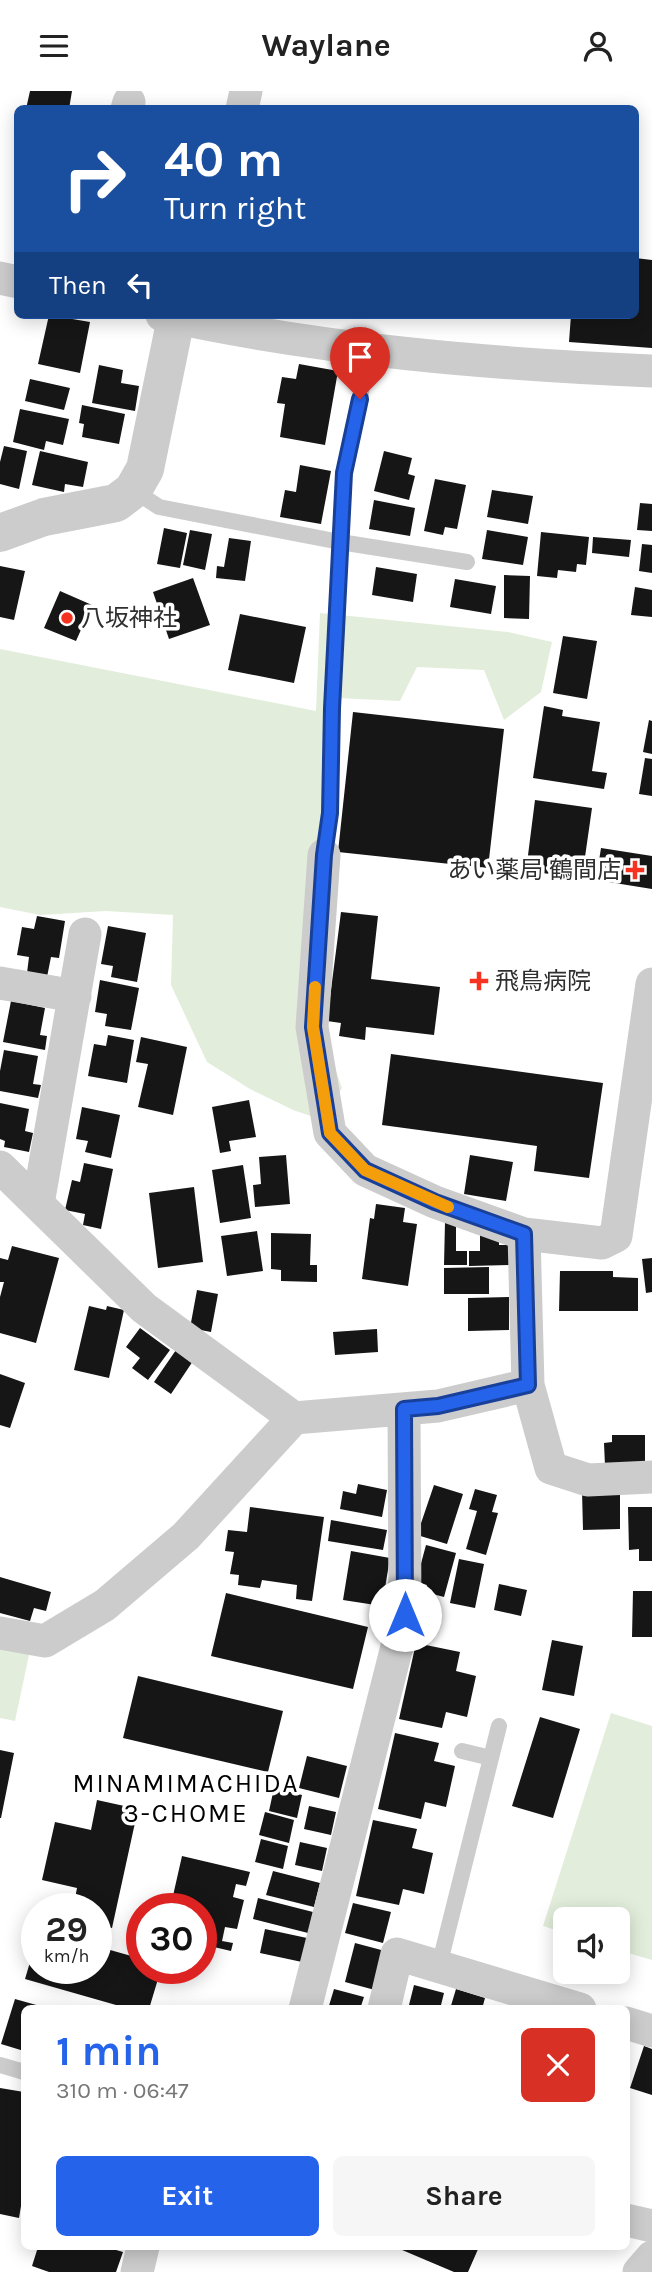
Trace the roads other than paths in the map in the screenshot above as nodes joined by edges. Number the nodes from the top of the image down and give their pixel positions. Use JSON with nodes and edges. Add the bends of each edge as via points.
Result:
{"nodes":[{"id":1,"x":181,"y":319,"type":"edge"},
{"id":2,"x":193,"y":319,"type":"edge"},
{"id":3,"x":370,"y":349,"type":"junction"},
{"id":4,"x":652,"y":371,"type":"edge"},
{"id":5,"x":133,"y":491,"type":"junction"},
{"id":6,"x":0,"y":533,"type":"edge"},
{"id":7,"x":340,"y":542,"type":"junction"},
{"id":8,"x":467,"y":562,"type":"dead end"},
{"id":9,"x":324,"y":855,"type":"joint"},
{"id":10,"x":85,"y":934,"type":"dead end"},
{"id":11,"x":0,"y":983,"type":"edge"},
{"id":12,"x":652,"y":984,"type":"edge"},
{"id":13,"x":75,"y":996,"type":"junction"},
{"id":14,"x":0,"y":1167,"type":"edge"},
{"id":15,"x":38,"y":1204,"type":"junction"},
{"id":16,"x":524,"y":1234,"type":"junction"},
{"id":17,"x":528,"y":1385,"type":"junction"},
{"id":18,"x":404,"y":1409,"type":"junction"},
{"id":19,"x":293,"y":1418,"type":"junction"},
{"id":20,"x":652,"y":1477,"type":"edge"},
{"id":21,"x":0,"y":1633,"type":"edge"},
{"id":22,"x":499,"y":1726,"type":"dead end"},
{"id":23,"x":462,"y":1751,"type":"dead end"},
{"id":24,"x":491,"y":1758,"type":"junction"},
{"id":25,"x":439,"y":1966,"type":"junction"},
{"id":26,"x":306,"y":2005,"type":"edge"},
{"id":27,"x":385,"y":2005,"type":"edge"},
{"id":28,"x":567,"y":2005,"type":"edge"},
{"id":29,"x":630,"y":2024,"type":"edge"},
{"id":30,"x":652,"y":2031,"type":"edge"},
{"id":31,"x":0,"y":2064,"type":"edge"},
{"id":32,"x":21,"y":2071,"type":"edge"},
{"id":33,"x":630,"y":2221,"type":"edge"},
{"id":34,"x":652,"y":2226,"type":"edge"},
{"id":35,"x":142,"y":2250,"type":"edge"},
{"id":36,"x":652,"y":2257,"type":"edge"},
{"id":37,"x":137,"y":2272,"type":"edge"},
{"id":38,"x":639,"y":2272,"type":"edge"}],
"edges":[{"from":1,"to":5,"type":"street","via":[[145,469]]},
{"from":2,"to":3,"type":"street"},
{"from":3,"to":4,"type":"street","via":[[487,362]]},
{"from":3,"to":7,"type":"lane","via":[[344,473]]},
{"from":5,"to":6,"type":"street","via":[[116,503],[44,517]]},
{"from":5,"to":7,"type":"lane","via":[[159,506]]},
{"from":7,"to":8,"type":"lane"},
{"from":7,"to":9,"type":"lane","via":[[330,813]]},
{"from":9,"to":16,"type":"street","via":[[313,1027],[330,1133],[365,1170],[435,1202]]},
{"from":10,"to":13,"type":"street"},
{"from":11,"to":13,"type":"street"},
{"from":12,"to":16,"type":"street","via":[[615,1235],[602,1243]]},
{"from":13,"to":15,"type":"street"},
{"from":14,"to":15,"type":"street"},
{"from":15,"to":19,"type":"street","via":[[144,1308]]},
{"from":16,"to":17,"type":"street"},
{"from":17,"to":18,"type":"street","via":[[438,1406]]},
{"from":17,"to":20,"type":"street","via":[[551,1468],[588,1480]]},
{"from":18,"to":19,"type":"street"},
{"from":18,"to":26,"type":"street","via":[[405,1615]]},
{"from":19,"to":21,"type":"street","via":[[186,1536],[105,1605],[45,1641]]},
{"from":22,"to":24,"type":"lane"},
{"from":23,"to":24,"type":"lane"},
{"from":24,"to":25,"type":"lane"},
{"from":25,"to":27,"type":"street","via":[[397,1954]]},
{"from":25,"to":28,"type":"street"},
{"from":29,"to":30,"type":"street"},
{"from":31,"to":32,"type":"lane"},
{"from":33,"to":34,"type":"street"},
{"from":35,"to":37,"type":"street"},
{"from":36,"to":38,"type":"street"}]}
